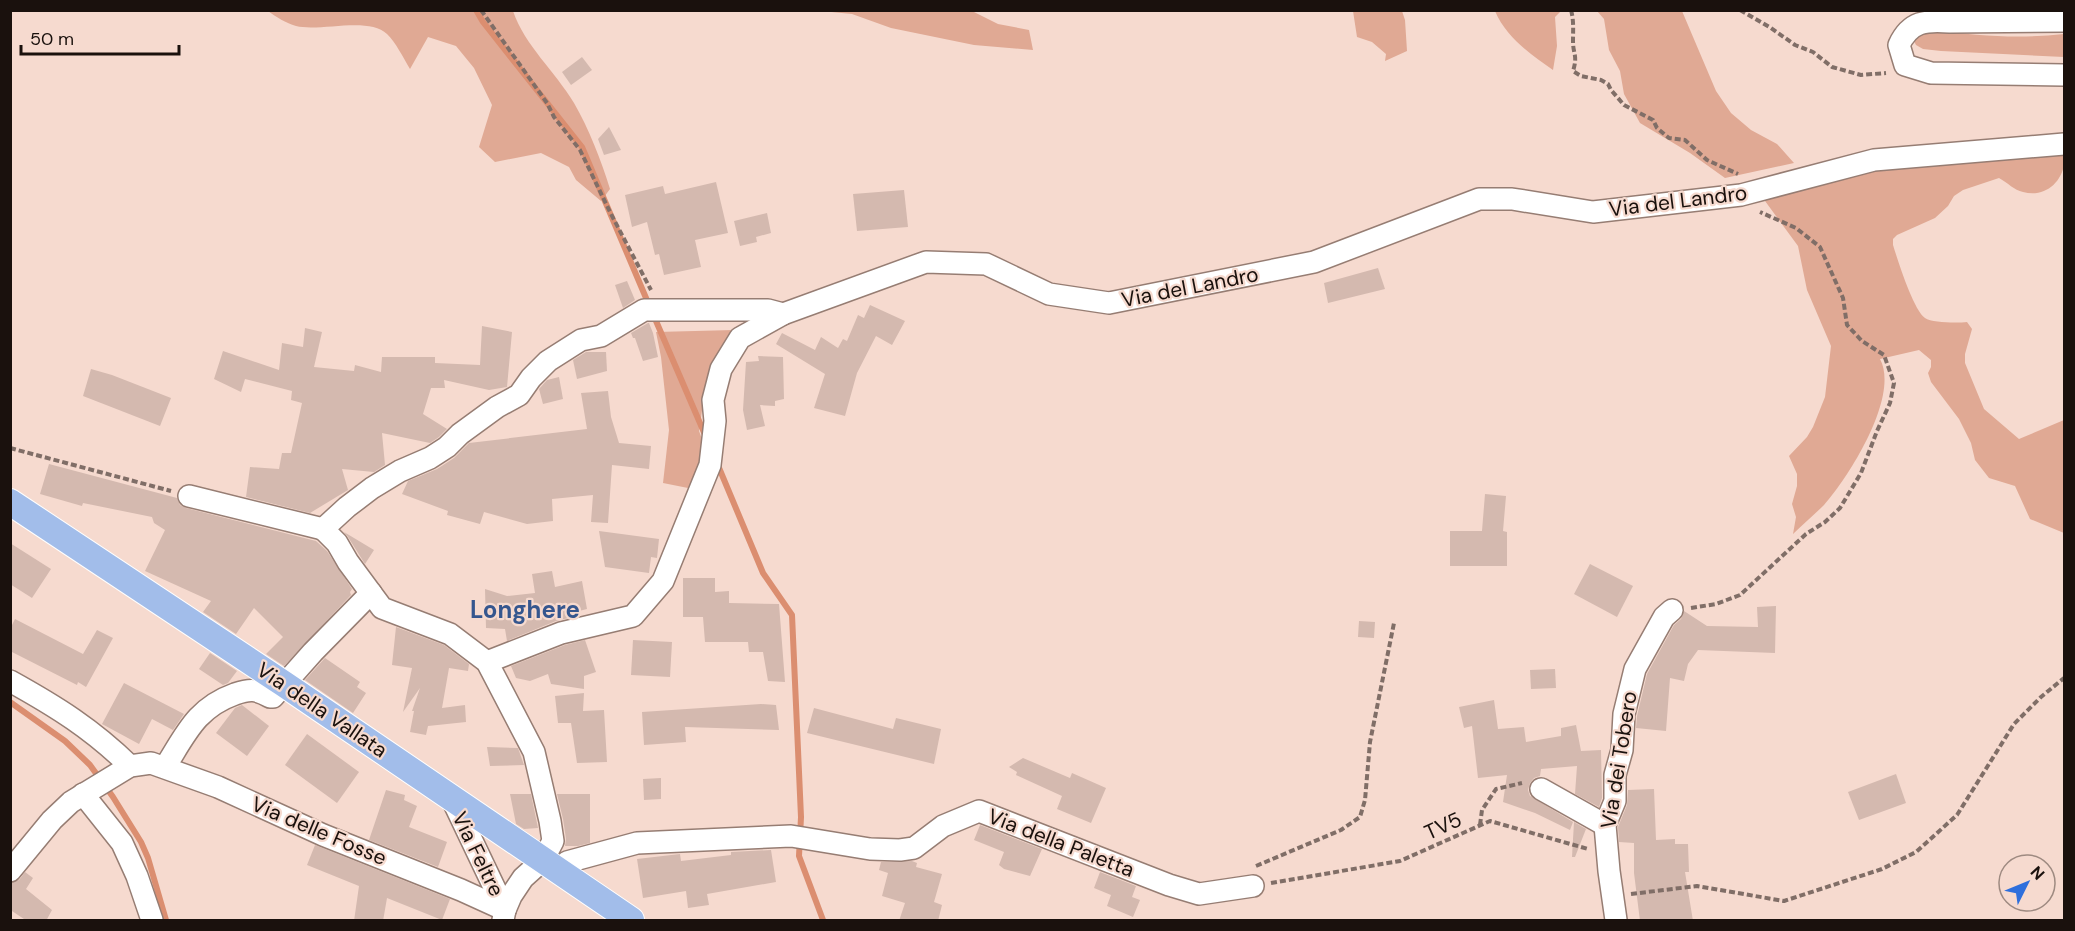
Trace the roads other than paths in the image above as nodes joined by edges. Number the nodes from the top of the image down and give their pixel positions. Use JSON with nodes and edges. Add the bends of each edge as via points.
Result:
{"nodes":[{"id":1,"x":2064,"y":21,"type":"edge"},
{"id":2,"x":2064,"y":75,"type":"edge"},
{"id":3,"x":2064,"y":144,"type":"edge"},
{"id":4,"x":783,"y":314,"type":"junction"},
{"id":5,"x":189,"y":496,"type":"road end"},
{"id":6,"x":10,"y":502,"type":"edge"},
{"id":7,"x":323,"y":529,"type":"junction"},
{"id":8,"x":370,"y":593,"type":"junction"},
{"id":9,"x":1672,"y":610,"type":"road end"},
{"id":10,"x":488,"y":662,"type":"junction"},
{"id":11,"x":10,"y":681,"type":"edge"},
{"id":12,"x":284,"y":684,"type":"junction"},
{"id":13,"x":165,"y":767,"type":"junction"},
{"id":14,"x":122,"y":771,"type":"junction"},
{"id":15,"x":1541,"y":789,"type":"road end"},
{"id":16,"x":86,"y":792,"type":"junction"},
{"id":17,"x":452,"y":799,"type":"junction"},
{"id":18,"x":1605,"y":825,"type":"junction"},
{"id":19,"x":551,"y":866,"type":"junction"},
{"id":20,"x":10,"y":871,"type":"edge"},
{"id":21,"x":1252,"y":877,"type":"road end"},
{"id":22,"x":504,"y":915,"type":"edge"},
{"id":23,"x":152,"y":921,"type":"edge"},
{"id":24,"x":632,"y":921,"type":"edge"},
{"id":25,"x":1616,"y":921,"type":"edge"}],
"edges":[{"from":1,"to":2,"type":"street","via":[[1931,21],[1905,33],[1899,45],[1905,65],[1931,72]]},
{"from":3,"to":4,"type":"street","name":"Via del Landro","via":[[1874,160],[1751,192],[1593,212],[1512,199],[1479,199],[1314,262],[1109,303],[1049,294],[986,264],[926,262]]},
{"from":4,"to":7,"type":"street","via":[[768,310],[644,310],[601,336],[581,340],[548,361],[519,394],[430,458],[372,488]]},
{"from":4,"to":10,"type":"street","name":"Via del Landro","via":[[740,338],[721,369],[713,400],[710,465],[663,581],[633,616],[561,633]]},
{"from":5,"to":7,"type":"street"},
{"from":6,"to":12,"type":"main road","name":"Via della Vallata"},
{"from":7,"to":8,"type":"street"},
{"from":8,"to":10,"type":"street","via":[[382,608],[450,634]]},
{"from":8,"to":12,"type":"street"},
{"from":9,"to":18,"type":"street","name":"Via dei Tobero","via":[[1664,617],[1635,669],[1624,714],[1615,801]]},
{"from":10,"to":19,"type":"street","via":[[534,752],[553,841]]},
{"from":11,"to":14,"type":"street","via":[[98,735]]},
{"from":12,"to":13,"type":"street","via":[[273,697],[249,689],[206,709]]},
{"from":12,"to":17,"type":"main road","name":"Via della Vallata"},
{"from":13,"to":14,"type":"street","name":"Via delle Fosse","via":[[151,763]]},
{"from":13,"to":22,"type":"street","name":"Via delle Fosse","via":[[461,890]]},
{"from":14,"to":16,"type":"street"},
{"from":15,"to":18,"type":"street"},
{"from":16,"to":20,"type":"street","via":[[61,811]]},
{"from":16,"to":23,"type":"street","via":[[122,843]]},
{"from":17,"to":19,"type":"main road","name":"Via della Vallata"},
{"from":17,"to":22,"type":"street","name":"Via Feltre"},
{"from":18,"to":25,"type":"street","name":"Via dei Tobero"},
{"from":19,"to":21,"type":"street","name":"Via della Paletta","via":[[637,843],[792,836],[900,850],[914,848],[943,826],[980,811],[1199,894]]},
{"from":19,"to":22,"type":"street","name":"Via Feltre","via":[[523,878]]},
{"from":19,"to":24,"type":"main road","name":"Via della Vallata"}]}
